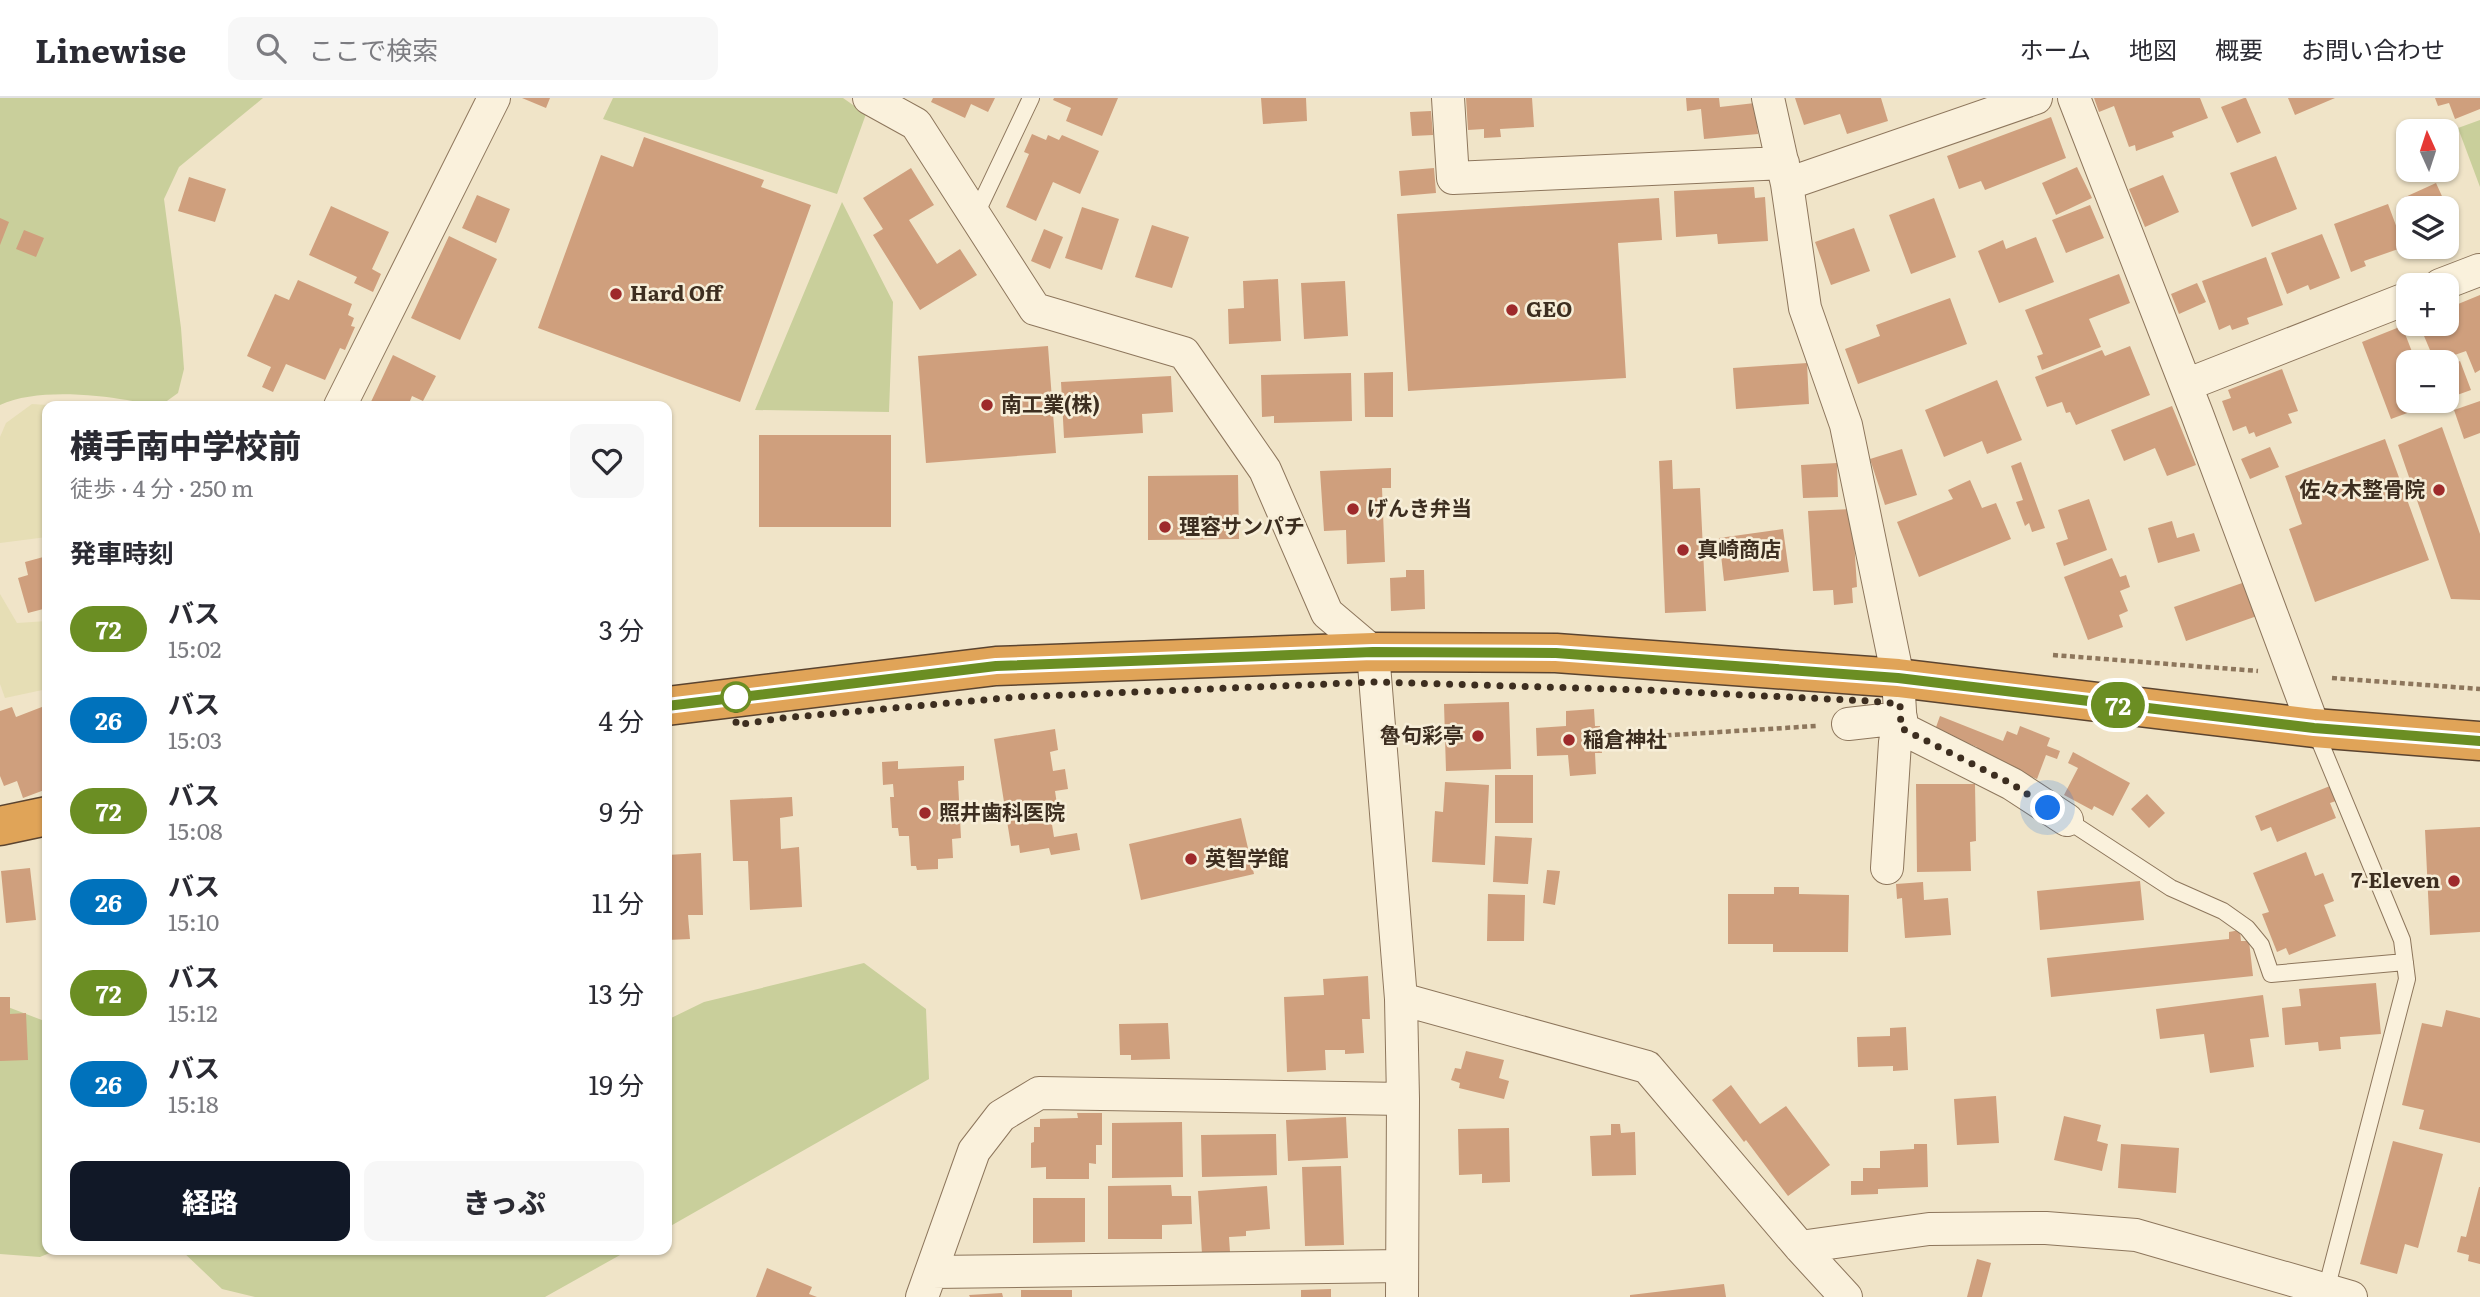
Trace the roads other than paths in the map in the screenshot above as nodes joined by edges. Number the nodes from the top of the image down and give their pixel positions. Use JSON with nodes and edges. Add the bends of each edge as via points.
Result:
{"nodes":[{"id":1,"x":494,"y":98,"type":"edge"},
{"id":2,"x":869,"y":98,"type":"edge"},
{"id":3,"x":1031,"y":98,"type":"edge"},
{"id":4,"x":1448,"y":98,"type":"edge"},
{"id":5,"x":1768,"y":98,"type":"edge"},
{"id":6,"x":2036,"y":98,"type":"edge"},
{"id":7,"x":2074,"y":98,"type":"edge"},
{"id":8,"x":1785,"y":173,"type":"junction"},
{"id":9,"x":975,"y":216,"type":"junction"},
{"id":10,"x":2479,"y":270,"type":"edge"},
{"id":11,"x":2459,"y":278,"type":"edge"},
{"id":12,"x":2396,"y":303,"type":"edge"},
{"id":13,"x":2186,"y":385,"type":"junction"},
{"id":14,"x":342,"y":401,"type":"edge"},
{"id":15,"x":1373,"y":652,"type":"junction"},
{"id":16,"x":1898,"y":678,"type":"junction"},
{"id":17,"x":672,"y":705,"type":"edge"},
{"id":18,"x":1901,"y":723,"type":"junction"},
{"id":19,"x":1848,"y":724,"type":"road end"},
{"id":20,"x":2314,"y":728,"type":"junction"},
{"id":21,"x":2480,"y":741,"type":"edge"},
{"id":22,"x":42,"y":817,"type":"edge"},
{"id":23,"x":2067,"y":820,"type":"joint"},
{"id":24,"x":0,"y":826,"type":"edge"},
{"id":25,"x":1887,"y":868,"type":"dead end"},
{"id":26,"x":2405,"y":962,"type":"junction"},
{"id":27,"x":1401,"y":999,"type":"junction"},
{"id":28,"x":1404,"y":1099,"type":"junction"},
{"id":29,"x":1800,"y":1247,"type":"junction"},
{"id":30,"x":1402,"y":1282,"type":"edge"},
{"id":31,"x":927,"y":1284,"type":"edge"},
{"id":32,"x":2339,"y":1293,"type":"edge"},
{"id":33,"x":1846,"y":1297,"type":"edge"}],
"edges":[{"from":1,"to":14,"type":"street"},
{"from":2,"to":9,"type":"street","via":[[916,124]]},
{"from":3,"to":9,"type":"lane"},
{"from":4,"to":8,"type":"street","via":[[1453,178]]},
{"from":5,"to":8,"type":"street"},
{"from":6,"to":8,"type":"street"},
{"from":7,"to":13,"type":"street"},
{"from":8,"to":16,"type":"street","via":[[1805,308],[1846,425]]},
{"from":9,"to":15,"type":"street","via":[[1035,309],[1184,353],[1265,470],[1327,613]]},
{"from":10,"to":11,"type":"street"},
{"from":12,"to":13,"type":"street"},
{"from":13,"to":20,"type":"street"},
{"from":15,"to":16,"type":"highway","via":[[1556,653]]},
{"from":15,"to":17,"type":"highway","via":[[996,666]]},
{"from":15,"to":27,"type":"street"},
{"from":16,"to":18,"type":"street"},
{"from":16,"to":20,"type":"highway"},
{"from":18,"to":19,"type":"street"},
{"from":18,"to":23,"type":"street"},
{"from":18,"to":25,"type":"street","via":[[1895,742]]},
{"from":20,"to":21,"type":"highway"},
{"from":20,"to":26,"type":"lane","via":[[2402,940]]},
{"from":22,"to":24,"type":"highway"},
{"from":23,"to":26,"type":"lane","via":[[2171,888],[2223,911],[2247,928],[2261,945],[2271,974]]},
{"from":26,"to":32,"type":"lane","via":[[2407,979]]},
{"from":27,"to":28,"type":"street"},
{"from":27,"to":29,"type":"street","via":[[1647,1067]]},
{"from":28,"to":30,"type":"street"},
{"from":28,"to":31,"type":"street","via":[[1039,1093],[1001,1116],[974,1151]]},
{"from":29,"to":32,"type":"street","via":[[1929,1229],[2046,1227],[2136,1235]]},
{"from":29,"to":33,"type":"street"},
{"from":30,"to":31,"type":"street"}]}
